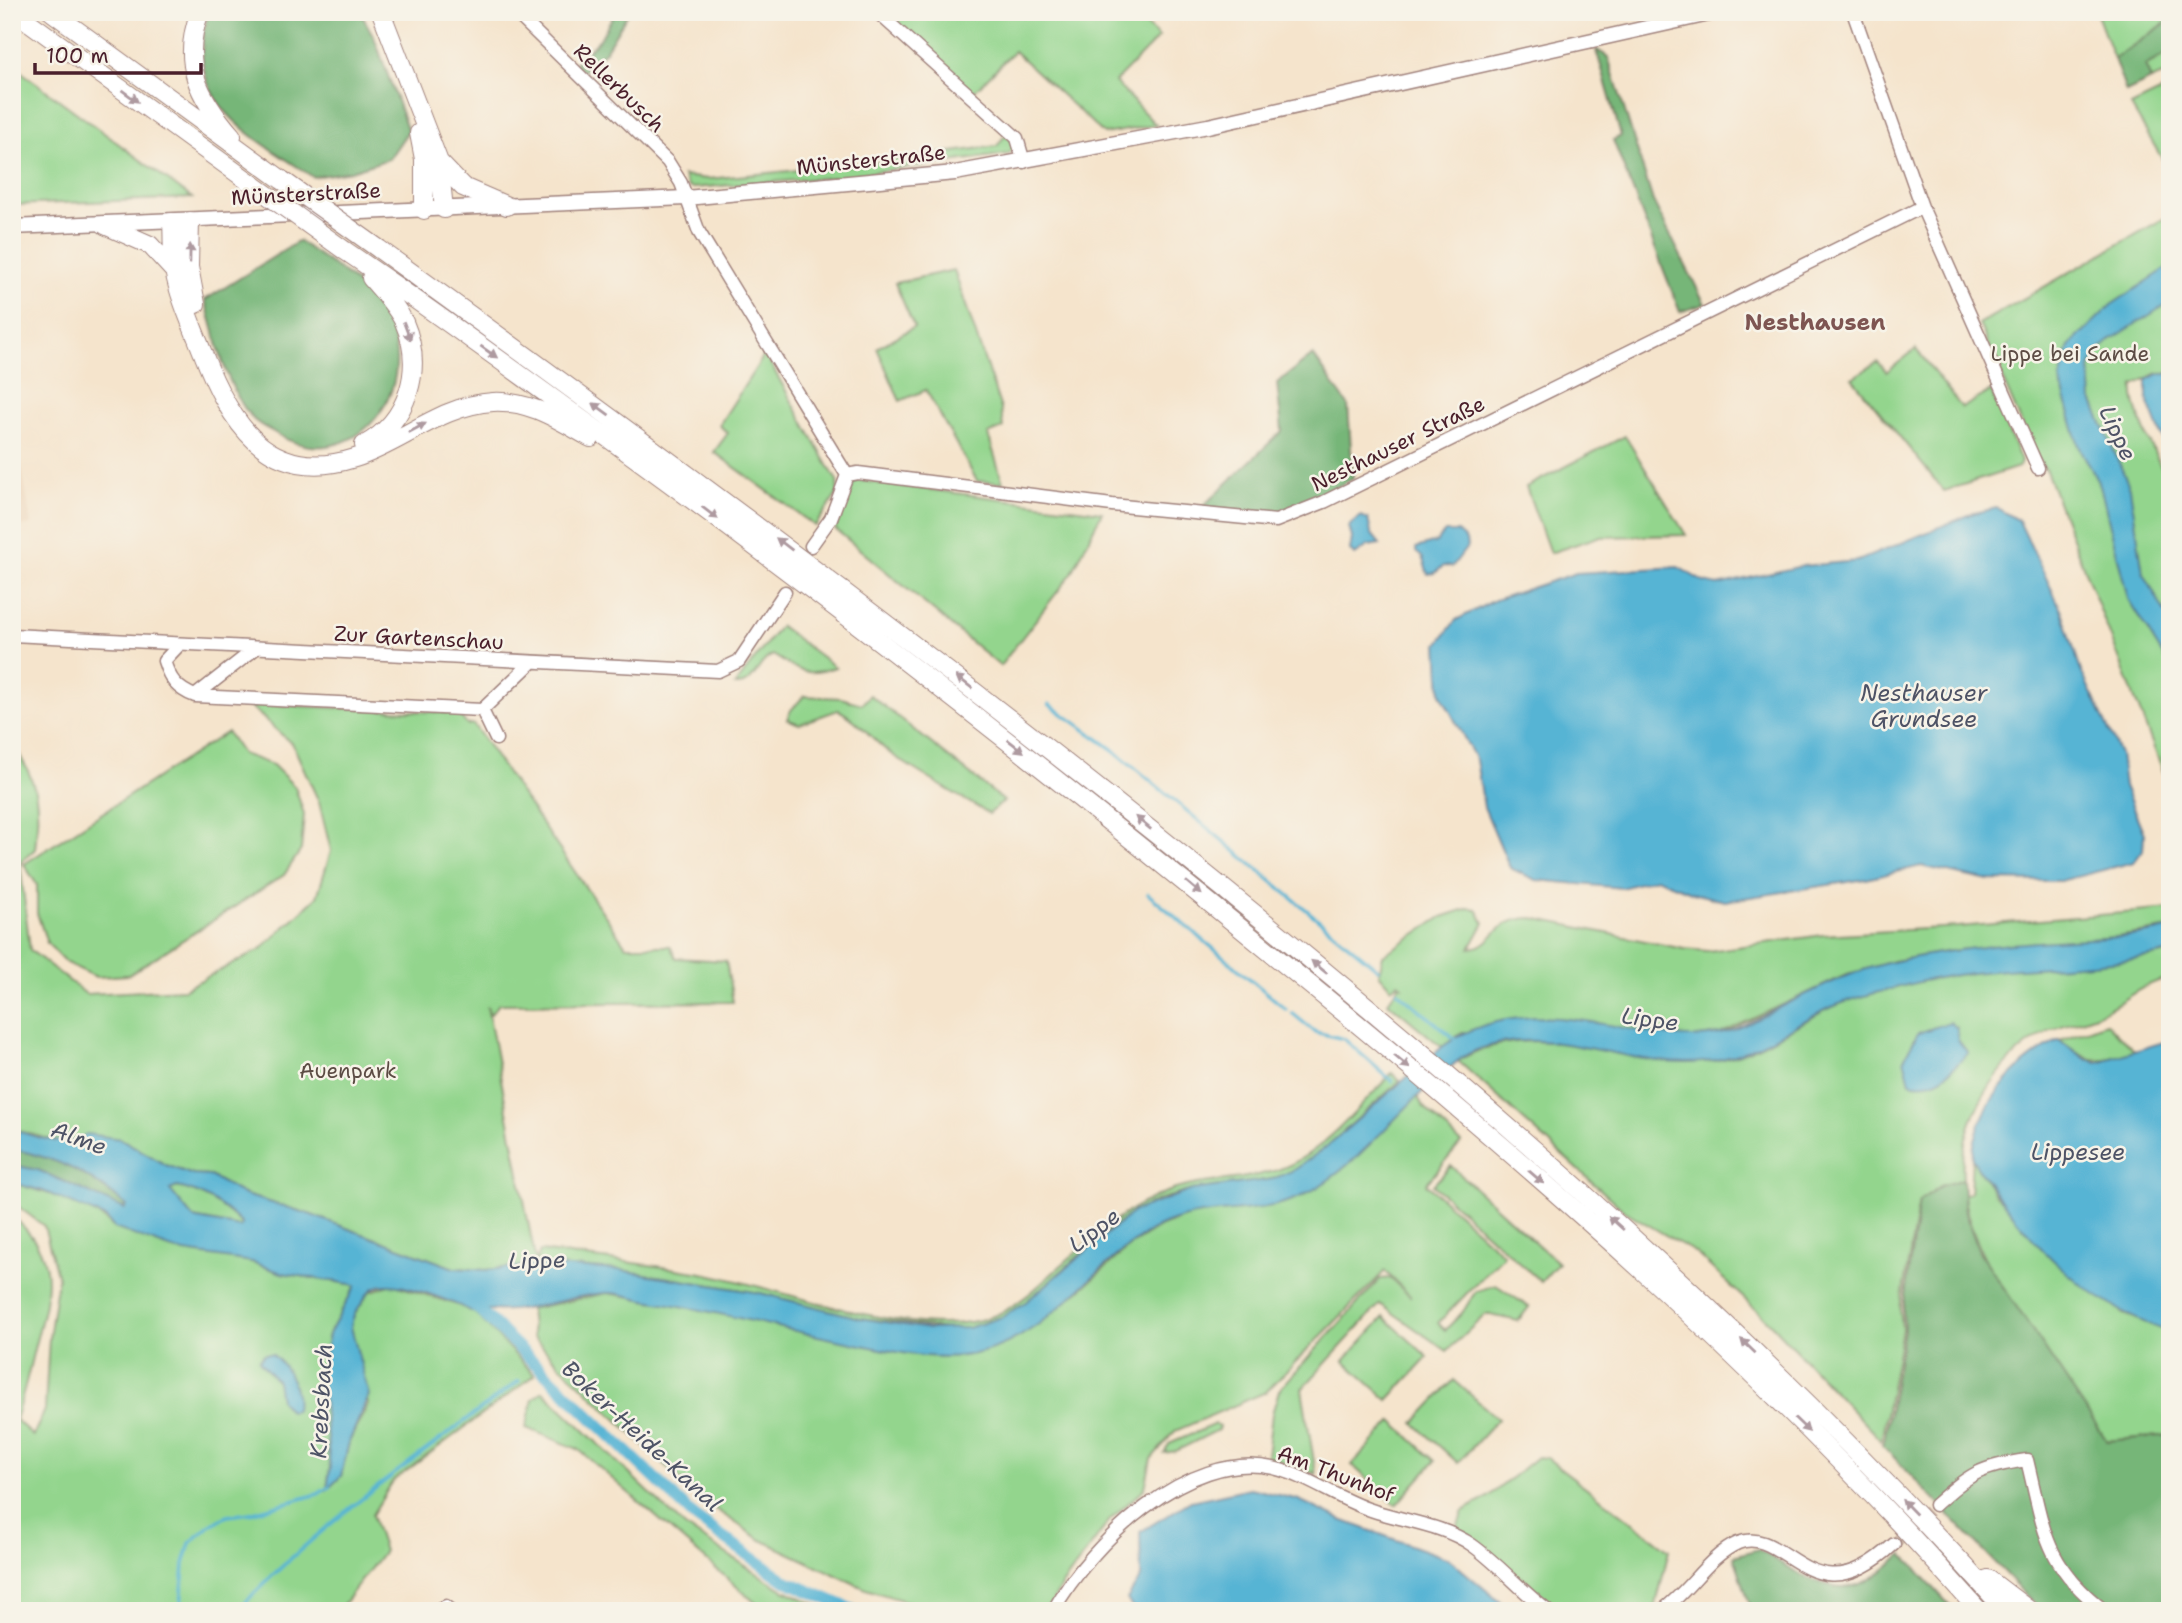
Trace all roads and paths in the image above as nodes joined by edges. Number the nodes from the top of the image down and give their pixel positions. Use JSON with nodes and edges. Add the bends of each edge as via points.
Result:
{"nodes":[{"id":1,"x":15,"y":12,"type":"edge"},
{"id":2,"x":52,"y":12,"type":"edge"},
{"id":3,"x":200,"y":12,"type":"edge"},
{"id":4,"x":374,"y":12,"type":"edge"},
{"id":5,"x":381,"y":12,"type":"edge"},
{"id":6,"x":514,"y":12,"type":"edge"},
{"id":7,"x":877,"y":12,"type":"edge"},
{"id":8,"x":1718,"y":12,"type":"edge"},
{"id":9,"x":1853,"y":12,"type":"edge"},
{"id":10,"x":248,"y":154,"type":"junction"},
{"id":11,"x":439,"y":162,"type":"junction"},
{"id":12,"x":1024,"y":162,"type":"junction"},
{"id":13,"x":686,"y":198,"type":"junction"},
{"id":14,"x":507,"y":206,"type":"junction"},
{"id":15,"x":1922,"y":207,"type":"junction"},
{"id":16,"x":444,"y":209,"type":"junction"},
{"id":17,"x":424,"y":210,"type":"junction"},
{"id":18,"x":172,"y":222,"type":"junction"},
{"id":19,"x":190,"y":222,"type":"junction"},
{"id":20,"x":105,"y":225,"type":"junction"},
{"id":21,"x":12,"y":227,"type":"edge"},
{"id":22,"x":348,"y":253,"type":"junction"},
{"id":23,"x":174,"y":271,"type":"junction"},
{"id":24,"x":2038,"y":468,"type":"dead end"},
{"id":25,"x":656,"y":472,"type":"junction"},
{"id":26,"x":847,"y":475,"type":"junction"},
{"id":27,"x":811,"y":546,"type":"dead end"},
{"id":28,"x":785,"y":592,"type":"dead end"},
{"id":29,"x":12,"y":635,"type":"edge"},
{"id":30,"x":180,"y":644,"type":"junction"},
{"id":31,"x":256,"y":648,"type":"junction"},
{"id":32,"x":531,"y":663,"type":"junction"},
{"id":33,"x":195,"y":696,"type":"junction"},
{"id":34,"x":482,"y":710,"type":"junction"},
{"id":35,"x":496,"y":739,"type":"dead end"},
{"id":36,"x":1935,"y":1505,"type":"tunnel mouth"},
{"id":37,"x":1894,"y":1544,"type":"tunnel mouth"},
{"id":38,"x":1956,"y":1556,"type":"junction"},
{"id":39,"x":1946,"y":1573,"type":"junction"},
{"id":40,"x":436,"y":1611,"type":"edge"},
{"id":41,"x":452,"y":1611,"type":"edge"},
{"id":42,"x":1054,"y":1611,"type":"edge"},
{"id":43,"x":1548,"y":1611,"type":"edge"},
{"id":44,"x":1661,"y":1611,"type":"edge"},
{"id":45,"x":1968,"y":1611,"type":"edge"},
{"id":46,"x":1979,"y":1611,"type":"edge"},
{"id":47,"x":2006,"y":1611,"type":"edge"},
{"id":48,"x":2030,"y":1611,"type":"edge"},
{"id":49,"x":2105,"y":1611,"type":"edge"}],
"edges":[{"from":1,"to":22,"type":"highway","one_way":true,"bridge":true},
{"from":2,"to":10,"type":"highway"},
{"from":3,"to":10,"type":"highway","via":[[191,33],[191,55],[200,91]]},
{"from":4,"to":17,"type":"highway","via":[[416,118],[424,159]]},
{"from":5,"to":11,"type":"highway"},
{"from":6,"to":13,"type":"street","name":"Rellerbusch","via":[[668,162]]},
{"from":7,"to":12,"type":"street","via":[[1017,138]]},
{"from":8,"to":12,"type":"main road","name":"Münsterstraße","via":[[1208,126]]},
{"from":9,"to":15,"type":"street"},
{"from":38,"to":10,"type":"highway","one_way":true,"bridge":true,"via":[[1826,1421],[1667,1268],[1372,1010],[1097,785],[836,583]]},
{"from":11,"to":14,"type":"highway","via":[[463,187]]},
{"from":11,"to":16,"type":"highway"},
{"from":12,"to":13,"type":"main road","name":"Münsterstraße"},
{"from":13,"to":14,"type":"main road","name":"Münsterstraße"},
{"from":13,"to":26,"type":"street","via":[[699,232]]},
{"from":14,"to":16,"type":"main road","name":"Münsterstraße"},
{"from":15,"to":24,"type":"street"},
{"from":15,"to":26,"type":"street","name":"Nesthauser Straße","via":[[1324,502],[1276,521]]},
{"from":16,"to":17,"type":"main road","name":"Münsterstraße"},
{"from":17,"to":19,"type":"main road","name":"Münsterstraße"},
{"from":18,"to":19,"type":"main road","name":"Münsterstraße"},
{"from":18,"to":20,"type":"main road","name":"Münsterstraße"},
{"from":18,"to":23,"type":"highway"},
{"from":22,"to":19,"type":"highway","one_way":true,"via":[[403,321],[413,346],[411,384],[405,402],[377,439],[325,459],[301,457],[261,440],[244,424],[223,389],[191,283]]},
{"from":20,"to":21,"type":"main road","name":"Münsterstraße"},
{"from":20,"to":23,"type":"highway","via":[[150,245]]},
{"from":22,"to":25,"type":"highway","one_way":true},
{"from":23,"to":25,"type":"highway","one_way":true,"via":[[217,390],[240,427],[278,457],[323,465],[355,458],[439,417],[492,402],[538,409]]},
{"from":25,"to":39,"type":"highway","one_way":true,"via":[[934,682],[1187,882],[1485,1132],[1665,1293],[1820,1442]]},
{"from":26,"to":27,"type":"street","via":[[831,518]]},
{"from":28,"to":32,"type":"street","name":"Zur Gartenschau","via":[[739,661],[729,668]]},
{"from":29,"to":30,"type":"street","name":"Zur Gartenschau"},
{"from":30,"to":31,"type":"street","name":"Zur Gartenschau"},
{"from":30,"to":33,"type":"street","via":[[164,662],[168,676],[180,690]]},
{"from":31,"to":32,"type":"street","name":"Zur Gartenschau"},
{"from":31,"to":33,"type":"street"},
{"from":32,"to":34,"type":"street"},
{"from":33,"to":34,"type":"street"},
{"from":34,"to":35,"type":"street"},
{"from":36,"to":49,"type":"street","via":[[1976,1471],[2027,1460],[2054,1558]]},
{"from":37,"to":44,"type":"street","via":[[1852,1573],[1833,1574],[1802,1566],[1758,1542],[1737,1544]]},
{"from":38,"to":47,"type":"highway"},
{"from":38,"to":48,"type":"highway"},
{"from":39,"to":45,"type":"highway"},
{"from":39,"to":46,"type":"highway"},
{"from":40,"to":41,"type":"street","via":[[446,1606]]},
{"from":42,"to":43,"type":"street","name":"Am Thunhof","via":[[1116,1529],[1143,1506],[1213,1474],[1253,1465],[1286,1471],[1369,1510],[1471,1544]]}]}
